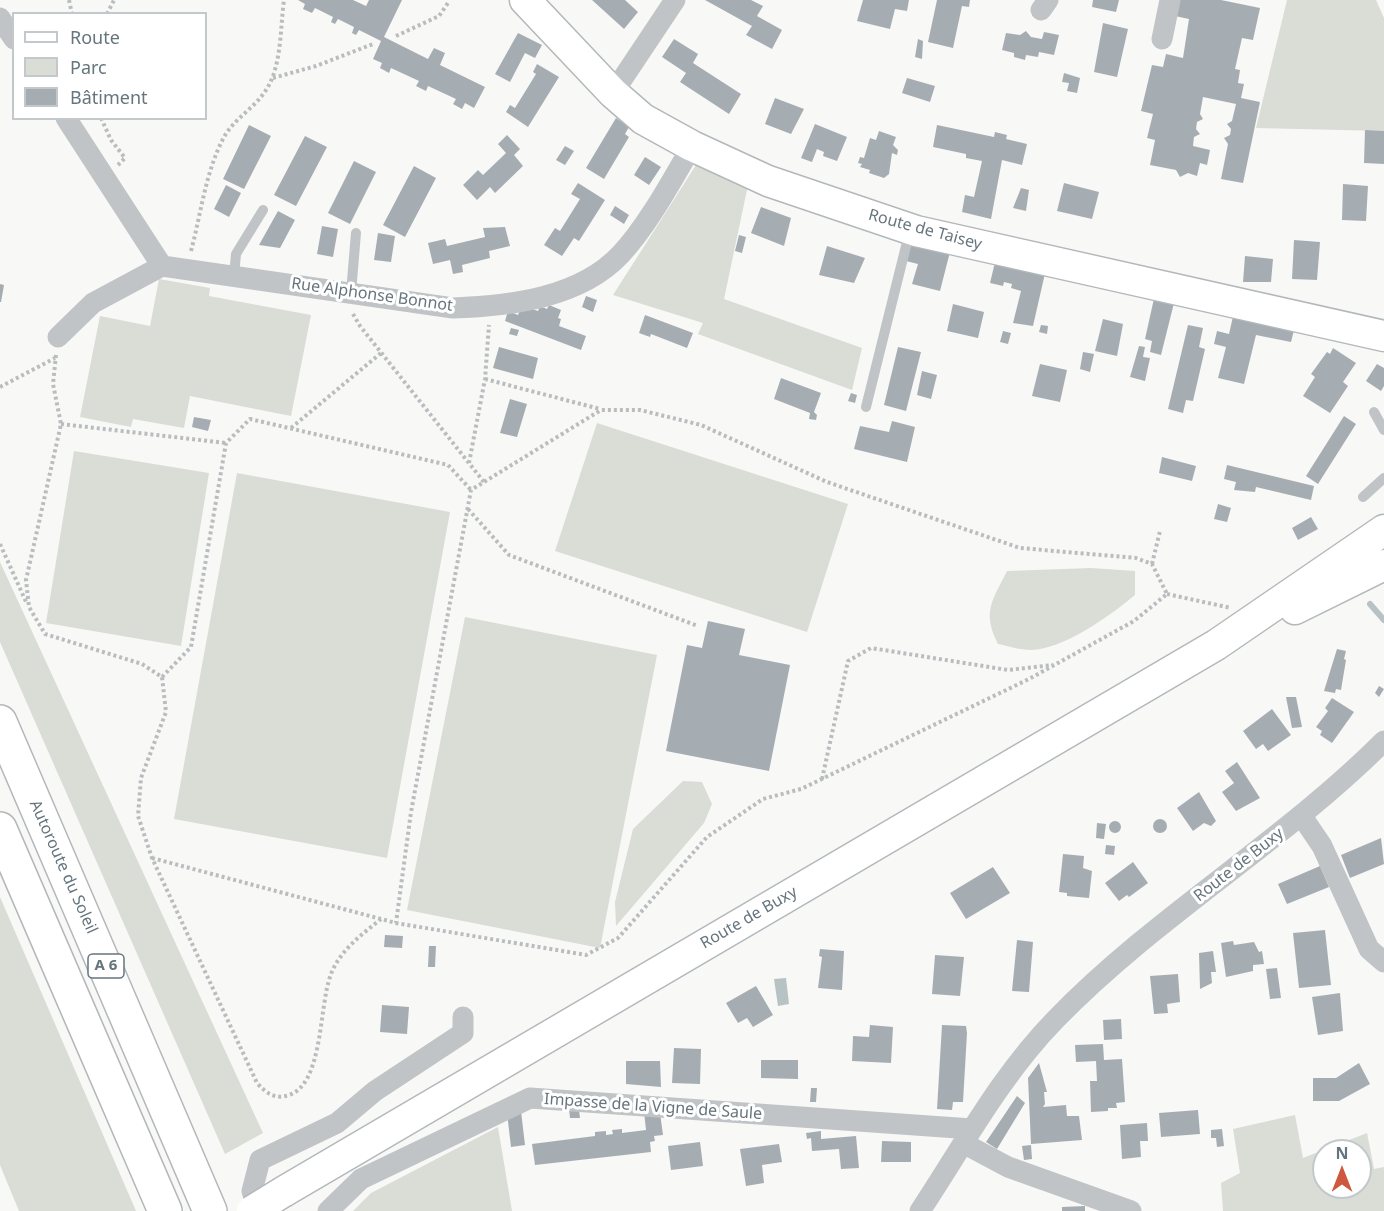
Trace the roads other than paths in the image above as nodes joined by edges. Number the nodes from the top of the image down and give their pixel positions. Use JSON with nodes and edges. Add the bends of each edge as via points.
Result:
{"nodes":[{"id":1,"x":525,"y":0,"type":"edge"},
{"id":2,"x":675,"y":0,"type":"edge"},
{"id":3,"x":1170,"y":0,"type":"edge"},
{"id":4,"x":0,"y":18,"type":"edge"},
{"id":5,"x":12,"y":36,"type":"edge"},
{"id":6,"x":1162,"y":39,"type":"dead end"},
{"id":7,"x":613,"y":93,"type":"junction"},
{"id":8,"x":67,"y":120,"type":"edge"},
{"id":9,"x":692,"y":146,"type":"junction"},
{"id":10,"x":263,"y":210,"type":"dead end"},
{"id":11,"x":910,"y":229,"type":"junction"},
{"id":12,"x":356,"y":233,"type":"dead end"},
{"id":13,"x":162,"y":266,"type":"junction"},
{"id":14,"x":234,"y":276,"type":"junction"},
{"id":15,"x":346,"y":292,"type":"junction"},
{"id":16,"x":1384,"y":336,"type":"edge"},
{"id":17,"x":57,"y":347,"type":"road end"},
{"id":18,"x":866,"y":407,"type":"dead end"},
{"id":19,"x":1374,"y":412,"type":"dead end"},
{"id":20,"x":1384,"y":430,"type":"edge"},
{"id":21,"x":1384,"y":478,"type":"edge"},
{"id":22,"x":1363,"y":497,"type":"dead end"},
{"id":23,"x":1384,"y":530,"type":"edge"},
{"id":24,"x":1384,"y":565,"type":"edge"},
{"id":25,"x":1216,"y":645,"type":"junction"},
{"id":26,"x":0,"y":722,"type":"edge"},
{"id":27,"x":1384,"y":741,"type":"edge"},
{"id":28,"x":1301,"y":815,"type":"junction"},
{"id":29,"x":0,"y":829,"type":"edge"},
{"id":30,"x":1384,"y":962,"type":"edge"},
{"id":31,"x":463,"y":1017,"type":"dead end"},
{"id":32,"x":968,"y":1136,"type":"junction"},
{"id":33,"x":165,"y":1211,"type":"edge"},
{"id":34,"x":210,"y":1211,"type":"edge"},
{"id":35,"x":252,"y":1211,"type":"edge"},
{"id":36,"x":258,"y":1211,"type":"edge"},
{"id":37,"x":328,"y":1211,"type":"edge"},
{"id":38,"x":920,"y":1211,"type":"edge"},
{"id":39,"x":1131,"y":1211,"type":"edge"}],
"edges":[{"from":1,"to":7,"type":"main road","name":"Route de Taisey"},
{"from":2,"to":7,"type":"street"},
{"from":3,"to":6,"type":"street"},
{"from":4,"to":5,"type":"street"},
{"from":7,"to":9,"type":"main road","name":"Route de Taisey","via":[[643,119]]},
{"from":8,"to":13,"type":"street"},
{"from":9,"to":11,"type":"main road","name":"Route de Taisey","via":[[768,181]]},
{"from":9,"to":15,"type":"street","name":"Rue Alphonse Bonnot","via":[[621,255],[592,277],[563,290],[490,307],[453,308]]},
{"from":10,"to":14,"type":"lane","via":[[236,254]]},
{"from":11,"to":16,"type":"main road","name":"Route de Taisey"},
{"from":11,"to":18,"type":"lane"},
{"from":12,"to":15,"type":"lane"},
{"from":13,"to":14,"type":"street","name":"Rue Alphonse Bonnot"},
{"from":13,"to":17,"type":"street","via":[[93,303]]},
{"from":14,"to":15,"type":"street","name":"Rue Alphonse Bonnot"},
{"from":19,"to":20,"type":"lane"},
{"from":21,"to":22,"type":"lane"},
{"from":23,"to":25,"type":"main road","name":"Route de Buxy"},
{"from":24,"to":25,"type":"main road","name":"Route de Buxy"},
{"from":25,"to":35,"type":"main road","name":"Route de Buxy","bridge":true},
{"from":26,"to":34,"type":"highway","name":"Autoroute du Soleil","number":"A 6"},
{"from":27,"to":28,"type":"street","name":"Route de Buxy","via":[[1350,776]]},
{"from":28,"to":30,"type":"street","name":"Route de Buxy","via":[[1322,846],[1369,949]]},
{"from":28,"to":32,"type":"street","name":"Route de Buxy","via":[[1095,981],[1054,1020]]},
{"from":29,"to":33,"type":"highway","number":"A 6"},
{"from":31,"to":36,"type":"street","via":[[463,1033],[375,1091],[337,1123],[260,1160],[252,1191]]},
{"from":32,"to":37,"type":"street","name":"Impasse de la Vigne de Saule","via":[[530,1098],[361,1179]]},
{"from":32,"to":38,"type":"street","name":"Route de Buxy"},
{"from":32,"to":39,"type":"street","via":[[1008,1167]]}]}
